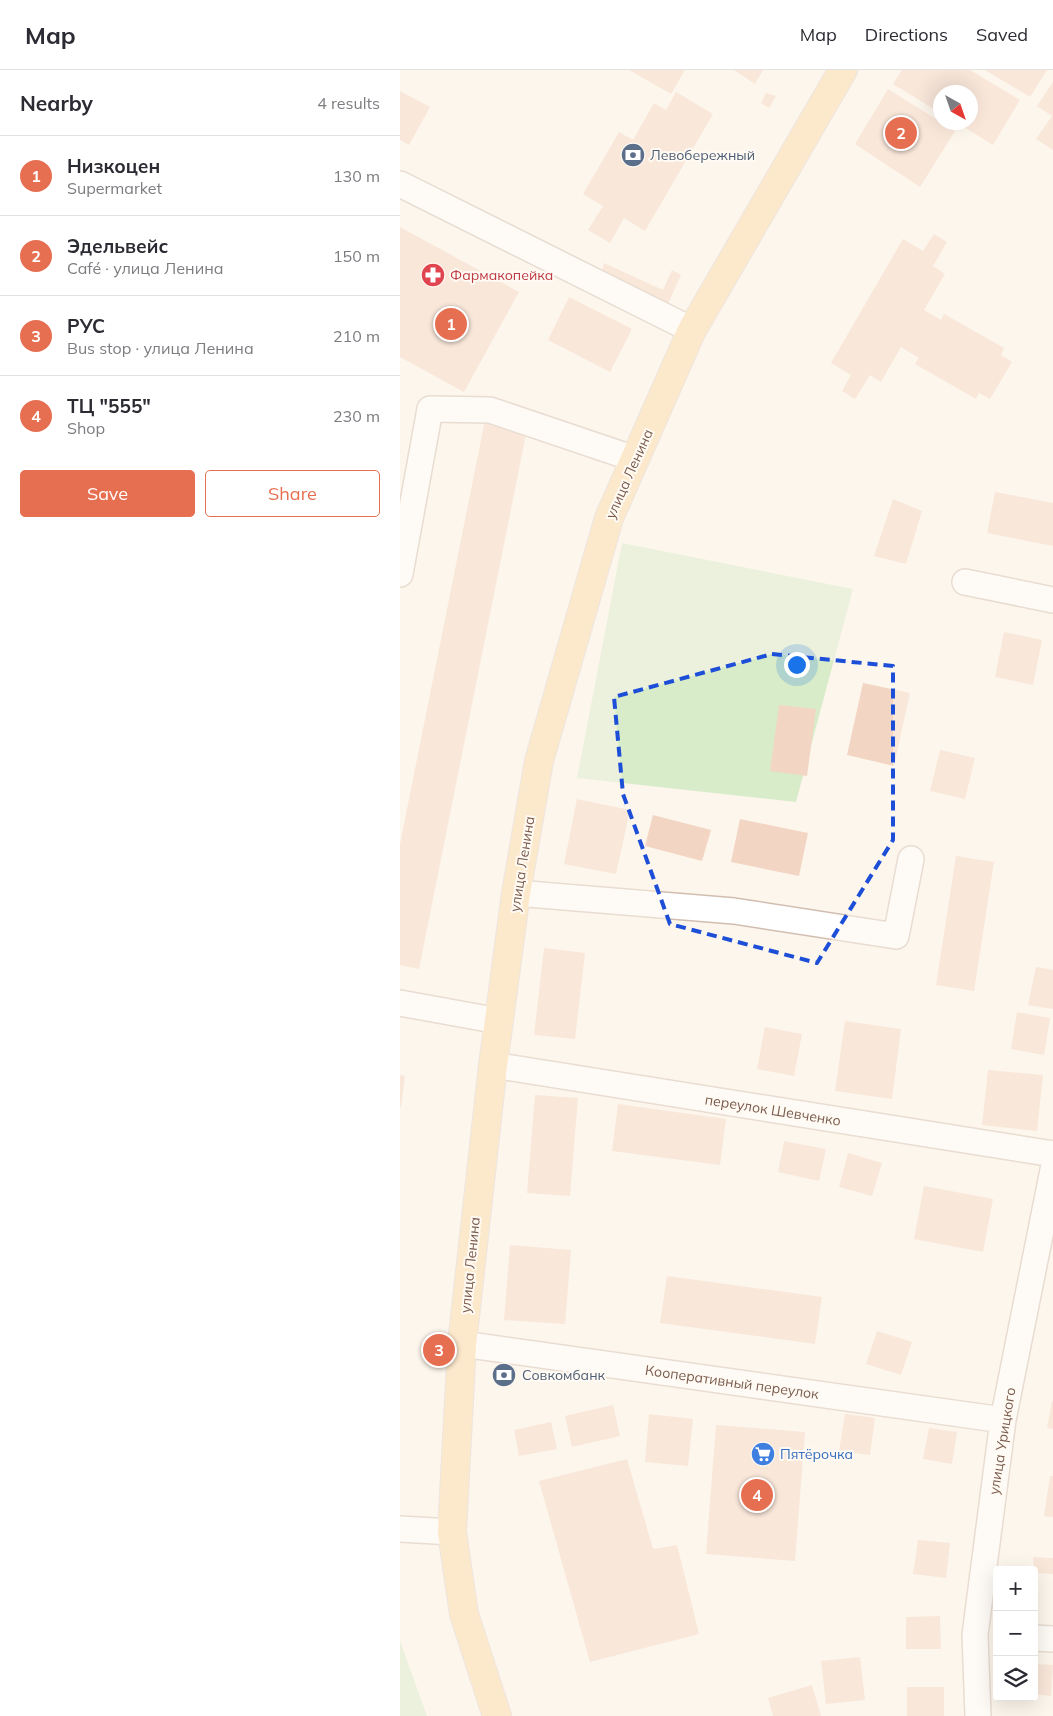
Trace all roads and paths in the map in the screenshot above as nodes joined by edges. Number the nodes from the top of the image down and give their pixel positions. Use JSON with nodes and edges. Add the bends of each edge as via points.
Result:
{"nodes":[{"id":1,"x":843,"y":70,"type":"edge"},
{"id":2,"x":400,"y":184,"type":"edge"},
{"id":3,"x":692,"y":330,"type":"junction"},
{"id":4,"x":635,"y":460,"type":"junction"},
{"id":5,"x":400,"y":574,"type":"edge"},
{"id":6,"x":965,"y":582,"type":"dead end"},
{"id":7,"x":1053,"y":600,"type":"edge"},
{"id":8,"x":911,"y":859,"type":"dead end"},
{"id":9,"x":516,"y":893,"type":"junction"},
{"id":10,"x":400,"y":1003,"type":"edge"},
{"id":11,"x":499,"y":1021,"type":"junction"},
{"id":12,"x":493,"y":1065,"type":"junction"},
{"id":13,"x":1053,"y":1154,"type":"edge"},
{"id":14,"x":1053,"y":1170,"type":"edge"},
{"id":15,"x":462,"y":1344,"type":"junction"},
{"id":16,"x":1003,"y":1420,"type":"junction"},
{"id":17,"x":400,"y":1529,"type":"edge"},
{"id":18,"x":452,"y":1532,"type":"junction"},
{"id":19,"x":986,"y":1636,"type":"edge"},
{"id":20,"x":1038,"y":1638,"type":"edge"},
{"id":21,"x":1053,"y":1639,"type":"edge"},
{"id":22,"x":497,"y":1716,"type":"edge"},
{"id":23,"x":978,"y":1716,"type":"edge"}],
"edges":[{"from":1,"to":3,"type":"main road","name":"улица Ленина"},
{"from":2,"to":3,"type":"street"},
{"from":3,"to":4,"type":"main road","name":"улица Ленина"},
{"from":4,"to":5,"type":"street","via":[[490,410],[430,409]]},
{"from":4,"to":9,"type":"main road","name":"улица Ленина","via":[[608,518],[539,761]]},
{"from":6,"to":7,"type":"street"},
{"from":8,"to":9,"type":"street","via":[[896,936],[734,911]]},
{"from":9,"to":11,"type":"main road","name":"улица Ленина"},
{"from":10,"to":11,"type":"street"},
{"from":11,"to":12,"type":"main road","name":"улица Ленина"},
{"from":12,"to":13,"type":"street","name":"переулок Шевченко"},
{"from":12,"to":15,"type":"main road","name":"улица Ленина"},
{"from":14,"to":16,"type":"street","name":"улица Урицкого"},
{"from":15,"to":16,"type":"street","name":"Кооперативный переулок"},
{"from":15,"to":18,"type":"main road","name":"улица Ленина"},
{"from":16,"to":19,"type":"street","name":"улица Урицкого"},
{"from":17,"to":18,"type":"street"},
{"from":18,"to":22,"type":"main road","name":"улица Ленина","via":[[464,1614]]},
{"from":19,"to":23,"type":"street","name":"улица Урицкого"},
{"from":20,"to":21,"type":"street"}]}
